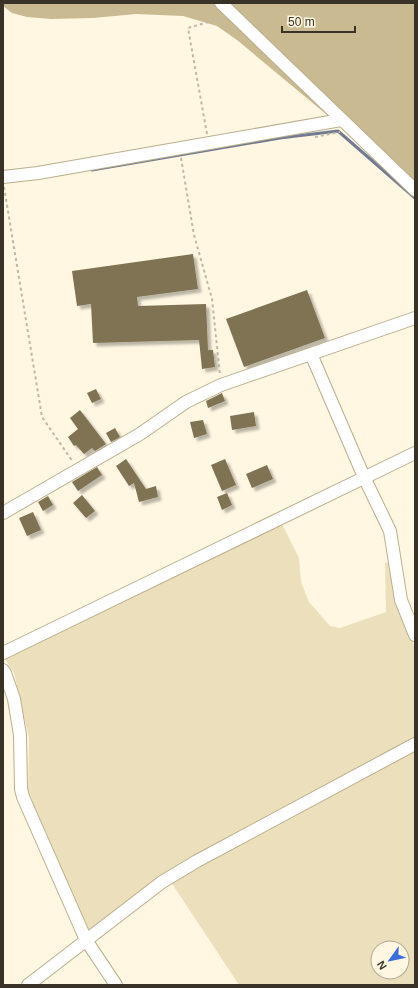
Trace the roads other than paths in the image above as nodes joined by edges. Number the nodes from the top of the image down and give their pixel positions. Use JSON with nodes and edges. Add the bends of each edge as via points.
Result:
{"nodes":[{"id":1,"x":221,"y":3,"type":"edge"},
{"id":2,"x":341,"y":120,"type":"junction"},
{"id":3,"x":5,"y":185,"type":"edge"},
{"id":4,"x":415,"y":190,"type":"edge"},
{"id":5,"x":415,"y":318,"type":"edge"},
{"id":6,"x":311,"y":354,"type":"junction"},
{"id":7,"x":415,"y":453,"type":"edge"},
{"id":8,"x":364,"y":477,"type":"junction"},
{"id":9,"x":3,"y":513,"type":"edge"},
{"id":10,"x":415,"y":635,"type":"edge"},
{"id":11,"x":3,"y":653,"type":"edge"},
{"id":12,"x":3,"y":670,"type":"edge"},
{"id":13,"x":415,"y":744,"type":"edge"},
{"id":14,"x":86,"y":940,"type":"junction"},
{"id":15,"x":28,"y":985,"type":"edge"},
{"id":16,"x":116,"y":985,"type":"edge"}],
"edges":[{"from":1,"to":2,"type":"street"},
{"from":2,"to":3,"type":"street","via":[[38,173]]},
{"from":2,"to":4,"type":"street"},
{"from":5,"to":6,"type":"street"},
{"from":6,"to":8,"type":"street"},
{"from":6,"to":9,"type":"street","via":[[221,384],[186,402],[140,434]]},
{"from":7,"to":8,"type":"street"},
{"from":8,"to":10,"type":"street","via":[[390,531],[401,600]]},
{"from":8,"to":11,"type":"street"},
{"from":12,"to":14,"type":"street","via":[[14,699],[20,735],[23,796]]},
{"from":13,"to":14,"type":"street","via":[[197,861],[162,882]]},
{"from":14,"to":15,"type":"street"},
{"from":14,"to":16,"type":"street"}]}
